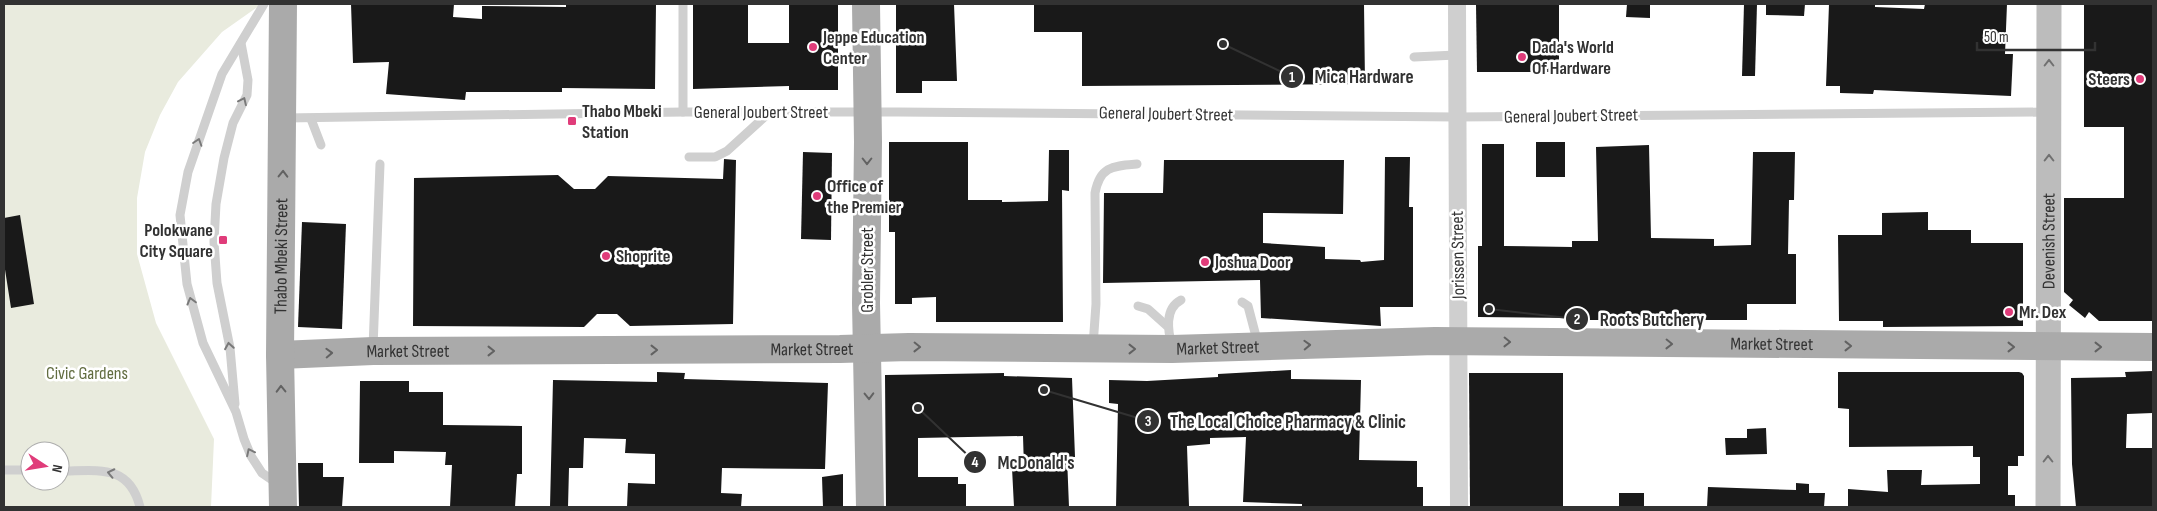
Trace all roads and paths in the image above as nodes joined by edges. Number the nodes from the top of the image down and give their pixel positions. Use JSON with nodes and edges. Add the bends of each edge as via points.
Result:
{"nodes":[{"id":1,"x":264,"y":4,"type":"edge"},
{"id":2,"x":283,"y":4,"type":"edge"},
{"id":3,"x":683,"y":4,"type":"edge"},
{"id":4,"x":866,"y":4,"type":"edge"},
{"id":5,"x":1457,"y":4,"type":"edge"},
{"id":6,"x":2049,"y":4,"type":"edge"},
{"id":7,"x":241,"y":43,"type":"junction"},
{"id":8,"x":1456,"y":55,"type":"junction"},
{"id":9,"x":1414,"y":57,"type":"dead end"},
{"id":10,"x":683,"y":112,"type":"junction"},
{"id":11,"x":770,"y":112,"type":"junction"},
{"id":12,"x":866,"y":112,"type":"junction"},
{"id":13,"x":2049,"y":112,"type":"junction"},
{"id":14,"x":1456,"y":117,"type":"junction"},
{"id":15,"x":283,"y":118,"type":"junction"},
{"id":16,"x":311,"y":119,"type":"junction"},
{"id":17,"x":321,"y":145,"type":"dead end"},
{"id":18,"x":689,"y":157,"type":"dead end"},
{"id":19,"x":380,"y":164,"type":"dead end"},
{"id":20,"x":1137,"y":164,"type":"dead end"},
{"id":21,"x":1181,"y":300,"type":"dead end"},
{"id":22,"x":1242,"y":302,"type":"dead end"},
{"id":23,"x":1138,"y":306,"type":"dead end"},
{"id":24,"x":1170,"y":338,"type":"junction"},
{"id":25,"x":1458,"y":342,"type":"junction"},
{"id":26,"x":2153,"y":346,"type":"edge"},
{"id":27,"x":1258,"y":347,"type":"junction"},
{"id":28,"x":2049,"y":347,"type":"junction"},
{"id":29,"x":868,"y":348,"type":"junction"},
{"id":30,"x":1092,"y":348,"type":"junction"},
{"id":31,"x":372,"y":351,"type":"junction"},
{"id":32,"x":280,"y":355,"type":"junction"},
{"id":33,"x":236,"y":412,"type":"junction"},
{"id":34,"x":4,"y":470,"type":"edge"},
{"id":35,"x":20,"y":470,"type":"edge"},
{"id":36,"x":70,"y":471,"type":"edge"},
{"id":37,"x":282,"y":497,"type":"edge"},
{"id":38,"x":140,"y":507,"type":"edge"},
{"id":39,"x":870,"y":507,"type":"edge"},
{"id":40,"x":1459,"y":507,"type":"edge"},
{"id":41,"x":2048,"y":507,"type":"edge"}],
"edges":[{"from":1,"to":7,"type":"lane"},
{"from":2,"to":15,"type":"main road","name":"Thabo Mbeki Street"},
{"from":3,"to":10,"type":"lane"},
{"from":4,"to":12,"type":"main road","name":"Grobler Street"},
{"from":5,"to":8,"type":"street","name":"Jorissen Street"},
{"from":13,"to":6,"type":"main road","name":"Devenish Street","one_way":true},
{"from":33,"to":7,"type":"lane","one_way":true,"via":[[214,242],[216,204],[224,158],[233,123],[246,95],[248,80]]},
{"from":33,"to":7,"type":"lane","one_way":true,"via":[[203,343],[187,284],[180,215],[188,172],[206,118],[222,74]]},
{"from":8,"to":9,"type":"lane"},
{"from":8,"to":14,"type":"street","name":"Jorissen Street"},
{"from":10,"to":11,"type":"lane","name":"General Joubert Street"},
{"from":10,"to":16,"type":"lane","name":"General Joubert Street"},
{"from":11,"to":12,"type":"lane","name":"General Joubert Street"},
{"from":11,"to":18,"type":"lane","via":[[727,152]]},
{"from":12,"to":14,"type":"lane","name":"General Joubert Street"},
{"from":12,"to":29,"type":"main road","name":"Grobler Street","one_way":true},
{"from":13,"to":14,"type":"lane","name":"General Joubert Street"},
{"from":28,"to":13,"type":"main road","name":"Devenish Street","one_way":true},
{"from":14,"to":25,"type":"street","name":"Jorissen Street"},
{"from":15,"to":16,"type":"lane","name":"General Joubert Street"},
{"from":32,"to":15,"type":"main road","name":"Thabo Mbeki Street","one_way":true},
{"from":16,"to":17,"type":"lane"},
{"from":19,"to":31,"type":"lane"},
{"from":20,"to":30,"type":"lane","via":[[1116,166],[1101,174],[1094,193],[1096,304]]},
{"from":21,"to":24,"type":"lane","via":[[1172,310]]},
{"from":22,"to":27,"type":"lane","via":[[1248,306]]},
{"from":23,"to":24,"type":"lane","via":[[1148,310]]},
{"from":24,"to":27,"type":"main road","name":"Market Street"},
{"from":30,"to":24,"type":"main road","name":"Market Street","one_way":true},
{"from":27,"to":25,"type":"main road","name":"Market Street","one_way":true},
{"from":25,"to":28,"type":"main road","name":"Market Street","one_way":true},
{"from":25,"to":40,"type":"street","name":"Jorissen Street"},
{"from":28,"to":26,"type":"main road","name":"Market Street","one_way":true},
{"from":41,"to":28,"type":"main road","name":"Devenish Street","one_way":true},
{"from":29,"to":30,"type":"main road","name":"Market Street","one_way":true},
{"from":31,"to":29,"type":"main road","name":"Market Street","one_way":true},
{"from":29,"to":39,"type":"main road","name":"Grobler Street","one_way":true},
{"from":32,"to":31,"type":"main road","name":"Market Street","one_way":true},
{"from":37,"to":32,"type":"main road","name":"Thabo Mbeki Street","one_way":true},
{"from":37,"to":33,"type":"lane","one_way":true,"via":[[251,456]]},
{"from":34,"to":35,"type":"lane"},
{"from":38,"to":36,"type":"lane","one_way":true,"via":[[132,485],[118,473]]}]}
